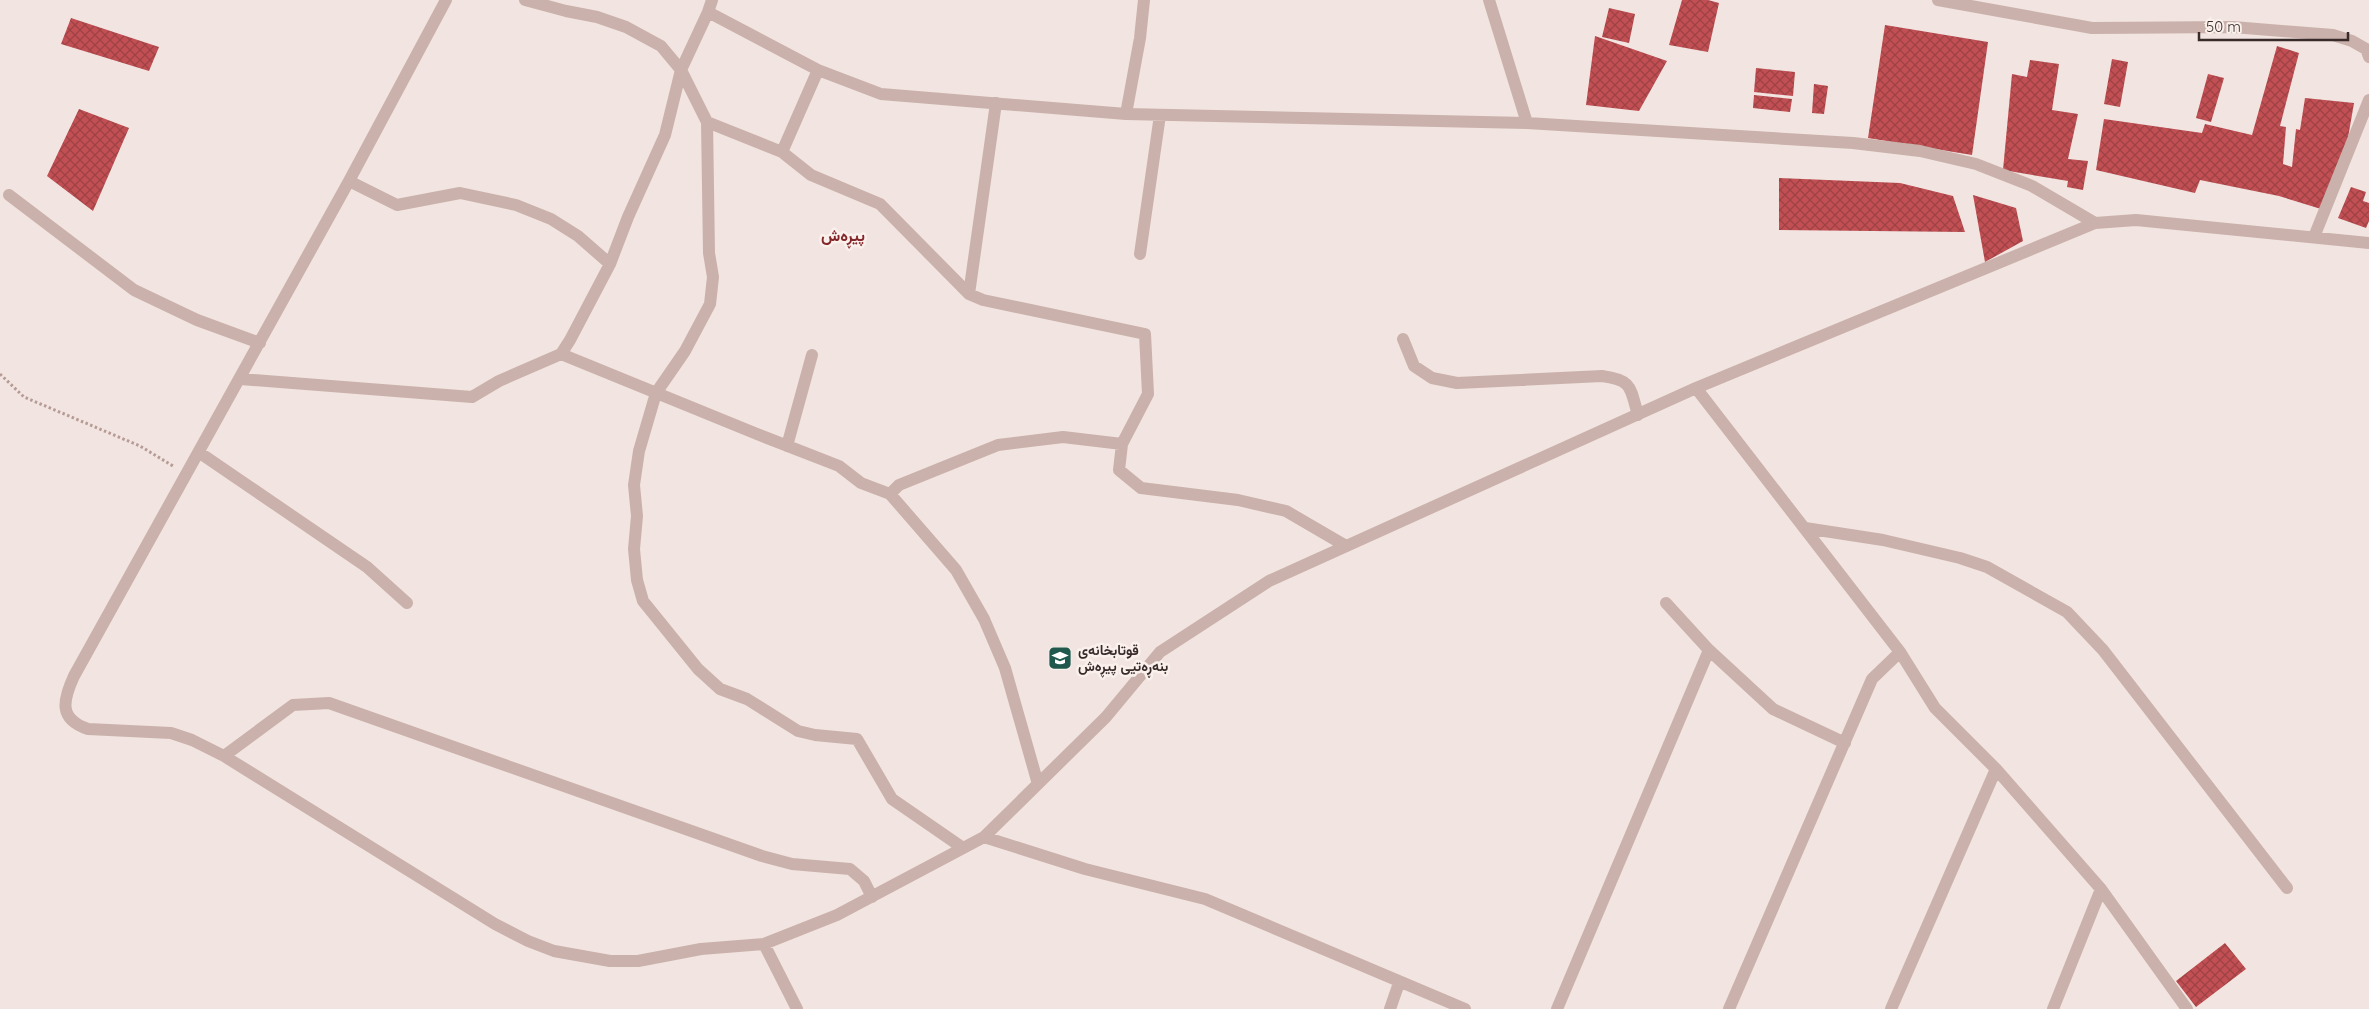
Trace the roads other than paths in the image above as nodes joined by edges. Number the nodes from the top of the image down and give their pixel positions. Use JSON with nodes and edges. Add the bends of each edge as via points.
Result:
{"nodes":[{"id":1,"x":446,"y":0,"type":"edge"},
{"id":2,"x":525,"y":0,"type":"edge"},
{"id":3,"x":1144,"y":0,"type":"edge"},
{"id":4,"x":1489,"y":0,"type":"edge"},
{"id":5,"x":1938,"y":0,"type":"edge"},
{"id":6,"x":710,"y":6,"type":"edge"},
{"id":7,"x":2369,"y":57,"type":"edge"},
{"id":8,"x":681,"y":70,"type":"junction"},
{"id":9,"x":818,"y":70,"type":"junction"},
{"id":10,"x":2369,"y":100,"type":"edge"},
{"id":11,"x":996,"y":102,"type":"junction"},
{"id":12,"x":1126,"y":114,"type":"junction"},
{"id":13,"x":1160,"y":115,"type":"junction"},
{"id":14,"x":707,"y":122,"type":"junction"},
{"id":15,"x":1527,"y":123,"type":"junction"},
{"id":16,"x":782,"y":152,"type":"junction"},
{"id":17,"x":350,"y":181,"type":"junction"},
{"id":18,"x":9,"y":195,"type":"dead end"},
{"id":19,"x":2094,"y":223,"type":"junction"},
{"id":20,"x":2314,"y":237,"type":"junction"},
{"id":21,"x":2369,"y":243,"type":"edge"},
{"id":22,"x":1140,"y":254,"type":"dead end"},
{"id":23,"x":610,"y":264,"type":"junction"},
{"id":24,"x":969,"y":294,"type":"junction"},
{"id":25,"x":1403,"y":339,"type":"dead end"},
{"id":26,"x":260,"y":343,"type":"junction"},
{"id":27,"x":561,"y":354,"type":"junction"},
{"id":28,"x":812,"y":355,"type":"dead end"},
{"id":29,"x":240,"y":379,"type":"junction"},
{"id":30,"x":1696,"y":388,"type":"junction"},
{"id":31,"x":656,"y":393,"type":"junction"},
{"id":32,"x":1638,"y":416,"type":"junction"},
{"id":33,"x":1122,"y":444,"type":"junction"},
{"id":34,"x":787,"y":446,"type":"junction"},
{"id":35,"x":200,"y":453,"type":"junction"},
{"id":36,"x":890,"y":494,"type":"junction"},
{"id":37,"x":1805,"y":528,"type":"junction"},
{"id":38,"x":1346,"y":546,"type":"junction"},
{"id":39,"x":1666,"y":602,"type":"dead end"},
{"id":40,"x":407,"y":604,"type":"dead end"},
{"id":41,"x":1710,"y":650,"type":"junction"},
{"id":42,"x":1900,"y":652,"type":"junction"},
{"id":43,"x":1845,"y":743,"type":"junction"},
{"id":44,"x":224,"y":756,"type":"junction"},
{"id":45,"x":1996,"y":769,"type":"junction"},
{"id":46,"x":1038,"y":784,"type":"junction"},
{"id":47,"x":984,"y":837,"type":"junction"},
{"id":48,"x":963,"y":848,"type":"junction"},
{"id":49,"x":2287,"y":888,"type":"dead end"},
{"id":50,"x":2101,"y":890,"type":"junction"},
{"id":51,"x":872,"y":897,"type":"junction"},
{"id":52,"x":764,"y":944,"type":"junction"},
{"id":53,"x":1400,"y":983,"type":"junction"},
{"id":54,"x":797,"y":1009,"type":"edge"},
{"id":55,"x":1390,"y":1009,"type":"edge"},
{"id":56,"x":1465,"y":1009,"type":"edge"},
{"id":57,"x":1557,"y":1009,"type":"edge"},
{"id":58,"x":1729,"y":1009,"type":"edge"},
{"id":59,"x":1891,"y":1009,"type":"edge"},
{"id":60,"x":2053,"y":1009,"type":"edge"},
{"id":61,"x":2187,"y":1009,"type":"edge"}],
"edges":[{"from":1,"to":17,"type":"street"},
{"from":2,"to":8,"type":"street","via":[[626,27],[661,46]]},
{"from":3,"to":12,"type":"street"},
{"from":4,"to":15,"type":"street"},
{"from":5,"to":7,"type":"street","via":[[2092,28],[2233,27],[2334,36],[2366,49]]},
{"from":6,"to":8,"type":"street"},
{"from":6,"to":9,"type":"street"},
{"from":8,"to":14,"type":"street"},
{"from":8,"to":23,"type":"street","via":[[665,135]]},
{"from":9,"to":11,"type":"street","via":[[881,94]]},
{"from":9,"to":16,"type":"street"},
{"from":10,"to":20,"type":"street"},
{"from":11,"to":12,"type":"street"},
{"from":11,"to":24,"type":"street"},
{"from":12,"to":13,"type":"street"},
{"from":13,"to":15,"type":"street"},
{"from":13,"to":22,"type":"street"},
{"from":14,"to":16,"type":"street"},
{"from":14,"to":31,"type":"street","via":[[710,304],[685,351]]},
{"from":15,"to":19,"type":"street","via":[[1920,150],[1976,164],[2032,186]]},
{"from":16,"to":24,"type":"street","via":[[811,175],[880,204]]},
{"from":17,"to":23,"type":"street","via":[[397,205],[460,193],[516,204],[578,236]]},
{"from":17,"to":26,"type":"street"},
{"from":18,"to":26,"type":"street","via":[[134,290],[197,320]]},
{"from":19,"to":20,"type":"street","via":[[2136,220]]},
{"from":19,"to":30,"type":"street"},
{"from":20,"to":21,"type":"street"},
{"from":23,"to":27,"type":"street"},
{"from":24,"to":33,"type":"street","via":[[983,300],[1146,334],[1148,394]]},
{"from":25,"to":32,"type":"street","via":[[1414,366],[1432,378],[1457,383],[1602,376],[1620,379],[1629,387]]},
{"from":26,"to":29,"type":"street"},
{"from":27,"to":29,"type":"street","via":[[499,380],[472,397]]},
{"from":27,"to":31,"type":"street"},
{"from":28,"to":34,"type":"street"},
{"from":29,"to":35,"type":"street"},
{"from":30,"to":32,"type":"street"},
{"from":30,"to":37,"type":"street"},
{"from":31,"to":34,"type":"street"},
{"from":31,"to":48,"type":"street","via":[[639,451],[634,484],[634,549],[643,601],[698,669],[720,689],[747,699],[798,731],[857,739],[892,799]]},
{"from":32,"to":38,"type":"street","via":[[1506,472]]},
{"from":33,"to":36,"type":"street","via":[[1063,437],[998,445],[899,485]]},
{"from":33,"to":38,"type":"street","via":[[1118,470],[1141,488],[1238,500],[1286,511]]},
{"from":34,"to":36,"type":"street","via":[[839,466],[861,483]]},
{"from":35,"to":40,"type":"street","via":[[367,567]]},
{"from":35,"to":44,"type":"street","via":[[74,676],[64,703],[71,720],[88,729],[171,734],[192,740]]},
{"from":36,"to":46,"type":"street","via":[[956,570],[984,619],[1005,668]]},
{"from":37,"to":42,"type":"street"},
{"from":37,"to":49,"type":"street","via":[[1883,540],[1960,558],[1987,567],[2067,612],[2103,650]]},
{"from":38,"to":46,"type":"street","via":[[1269,581],[1160,652],[1106,717]]},
{"from":39,"to":41,"type":"street"},
{"from":41,"to":43,"type":"street","via":[[1773,709]]},
{"from":41,"to":57,"type":"street"},
{"from":42,"to":43,"type":"street","via":[[1872,679]]},
{"from":42,"to":45,"type":"street","via":[[1935,708]]},
{"from":43,"to":58,"type":"street"},
{"from":44,"to":51,"type":"street","via":[[292,704],[328,703],[762,856],[792,864],[850,869],[864,881]]},
{"from":44,"to":52,"type":"street","via":[[463,905],[528,941],[554,951],[610,961],[638,961],[701,949]]},
{"from":45,"to":50,"type":"street"},
{"from":45,"to":59,"type":"street"},
{"from":46,"to":47,"type":"street"},
{"from":47,"to":48,"type":"street"},
{"from":47,"to":53,"type":"street","via":[[1085,869],[1205,899]]},
{"from":48,"to":51,"type":"street"},
{"from":50,"to":60,"type":"street"},
{"from":50,"to":61,"type":"street"},
{"from":51,"to":52,"type":"street","via":[[837,915]]},
{"from":52,"to":54,"type":"street"},
{"from":53,"to":55,"type":"street"},
{"from":53,"to":56,"type":"street"}]}
